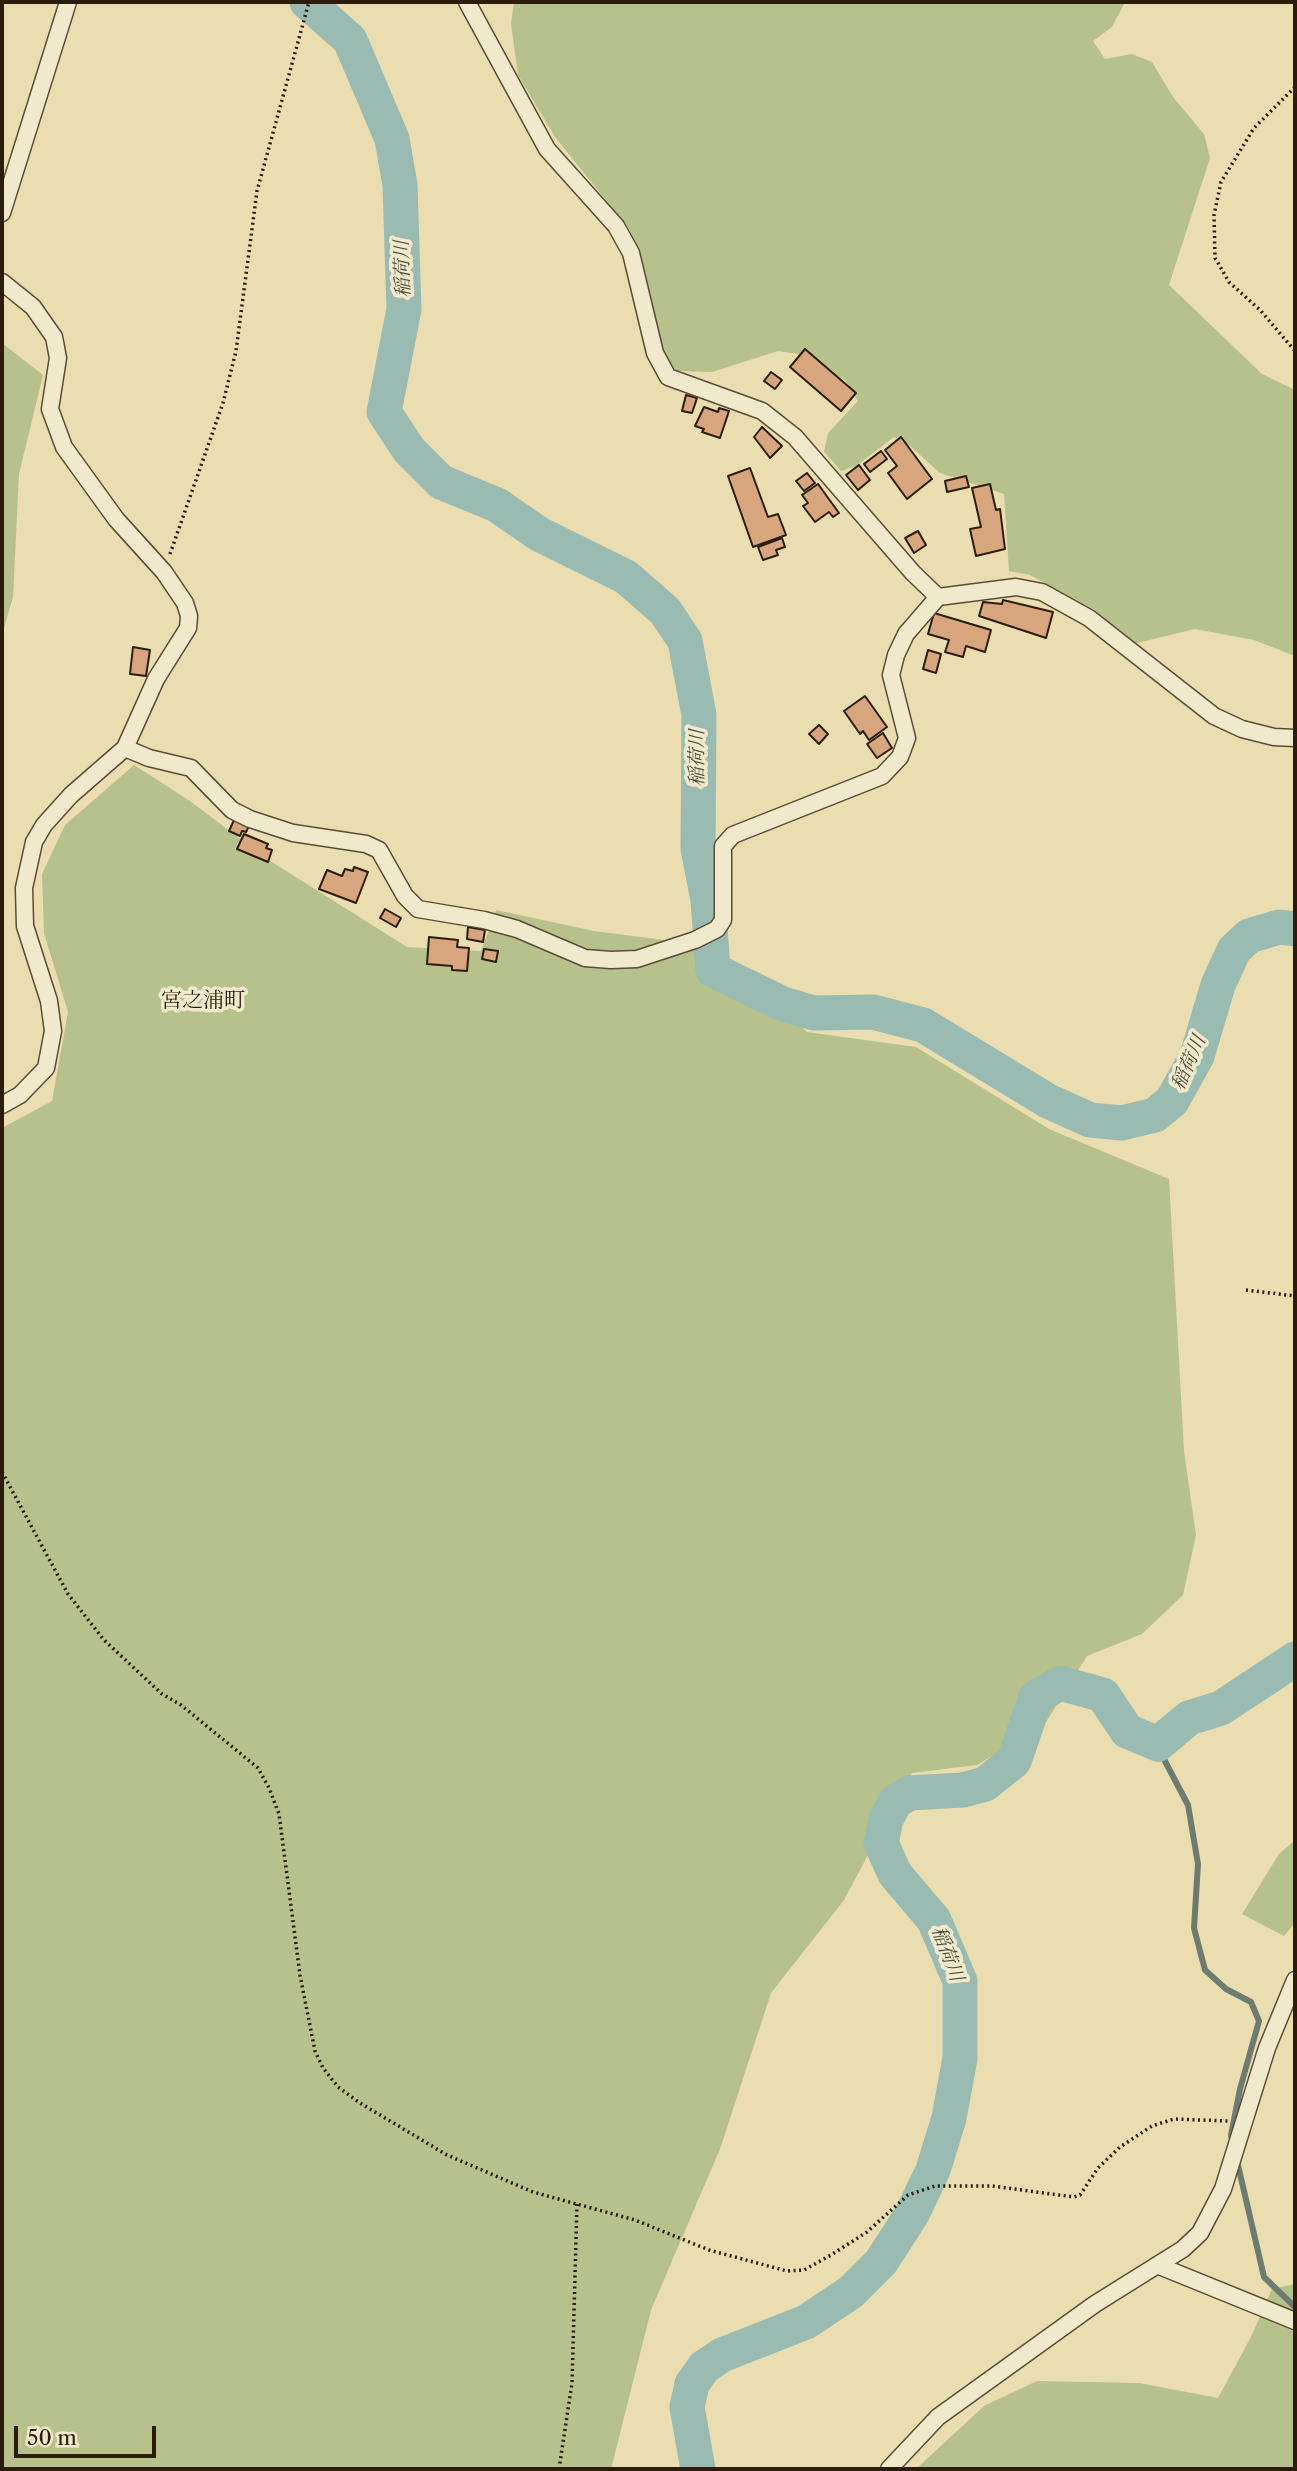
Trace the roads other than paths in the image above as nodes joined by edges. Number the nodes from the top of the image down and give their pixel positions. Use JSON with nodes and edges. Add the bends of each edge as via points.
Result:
{"nodes":[{"id":1,"x":68,"y":2,"type":"edge"},
{"id":2,"x":467,"y":2,"type":"edge"},
{"id":3,"x":2,"y":213,"type":"edge"},
{"id":4,"x":2,"y":282,"type":"edge"},
{"id":5,"x":938,"y":597,"type":"junction"},
{"id":6,"x":1295,"y":738,"type":"edge"},
{"id":7,"x":125,"y":748,"type":"junction"},
{"id":8,"x":2,"y":1105,"type":"edge"},
{"id":9,"x":1295,"y":1980,"type":"edge"},
{"id":10,"x":1157,"y":2265,"type":"junction"},
{"id":11,"x":1295,"y":2321,"type":"edge"},
{"id":12,"x":889,"y":2469,"type":"edge"}],
"edges":[{"from":1,"to":3,"type":"street"},
{"from":2,"to":5,"type":"street","via":[[541,141],[616,226],[626,244],[655,353],[668,377],[762,411],[795,436]]},
{"from":4,"to":7,"type":"street","via":[[33,307],[54,337],[58,358],[50,408],[64,447],[116,519],[164,572],[189,615],[188,628],[156,680]]},
{"from":5,"to":6,"type":"street","via":[[1016,587],[1042,592],[1089,618],[1213,716],[1242,729]]},
{"from":5,"to":7,"type":"street","via":[[906,634],[891,675],[906,738],[900,757],[882,776],[733,835],[723,846],[723,920],[717,929],[637,959],[585,958],[506,926],[418,909],[405,896],[379,850],[293,833],[250,819],[232,810],[191,768]]},
{"from":7,"to":8,"type":"street","via":[[71,795],[34,842],[24,888],[25,926],[49,1001],[53,1031],[46,1068],[20,1095]]},
{"from":9,"to":10,"type":"street","via":[[1266,2048],[1223,2189],[1200,2233]]},
{"from":10,"to":11,"type":"street"},
{"from":10,"to":12,"type":"street","via":[[937,2417]]}]}
